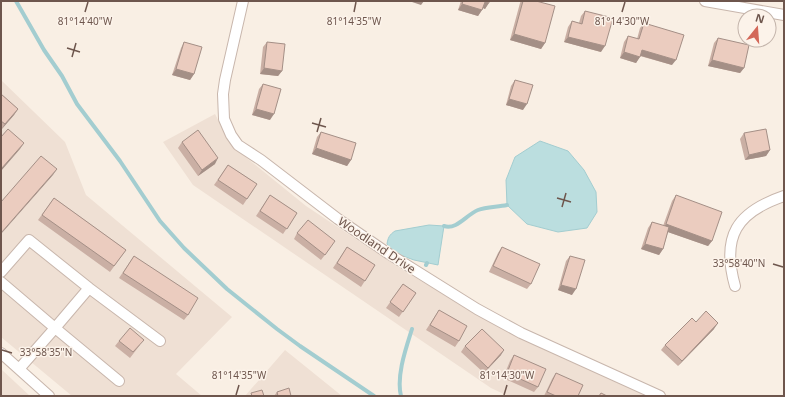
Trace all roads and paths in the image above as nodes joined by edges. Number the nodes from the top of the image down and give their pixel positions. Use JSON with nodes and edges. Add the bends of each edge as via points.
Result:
{"nodes":[{"id":1,"x":244,"y":1,"type":"edge"},
{"id":2,"x":705,"y":1,"type":"edge"},
{"id":3,"x":784,"y":15,"type":"edge"},
{"id":4,"x":784,"y":196,"type":"edge"},
{"id":5,"x":1,"y":272,"type":"edge"},
{"id":6,"x":1,"y":282,"type":"edge"},
{"id":7,"x":735,"y":286,"type":"dead end"},
{"id":8,"x":89,"y":288,"type":"junction"},
{"id":9,"x":55,"y":328,"type":"junction"},
{"id":10,"x":160,"y":341,"type":"dead end"},
{"id":11,"x":1,"y":352,"type":"edge"},
{"id":12,"x":19,"y":368,"type":"junction"},
{"id":13,"x":119,"y":381,"type":"dead end"},
{"id":14,"x":49,"y":396,"type":"edge"},
{"id":15,"x":660,"y":396,"type":"edge"}],
"edges":[{"from":1,"to":15,"type":"street","name":"Woodland Drive","via":[[223,94],[224,119],[238,145],[389,254],[477,309],[521,333]]},
{"from":2,"to":3,"type":"street"},
{"from":4,"to":7,"type":"street","via":[[756,208],[746,216],[732,236],[730,261]]},
{"from":5,"to":8,"type":"street","via":[[29,240]]},
{"from":6,"to":9,"type":"street"},
{"from":8,"to":9,"type":"street"},
{"from":8,"to":10,"type":"street"},
{"from":9,"to":12,"type":"street"},
{"from":9,"to":13,"type":"street"},
{"from":11,"to":12,"type":"street"},
{"from":12,"to":14,"type":"street"}]}
